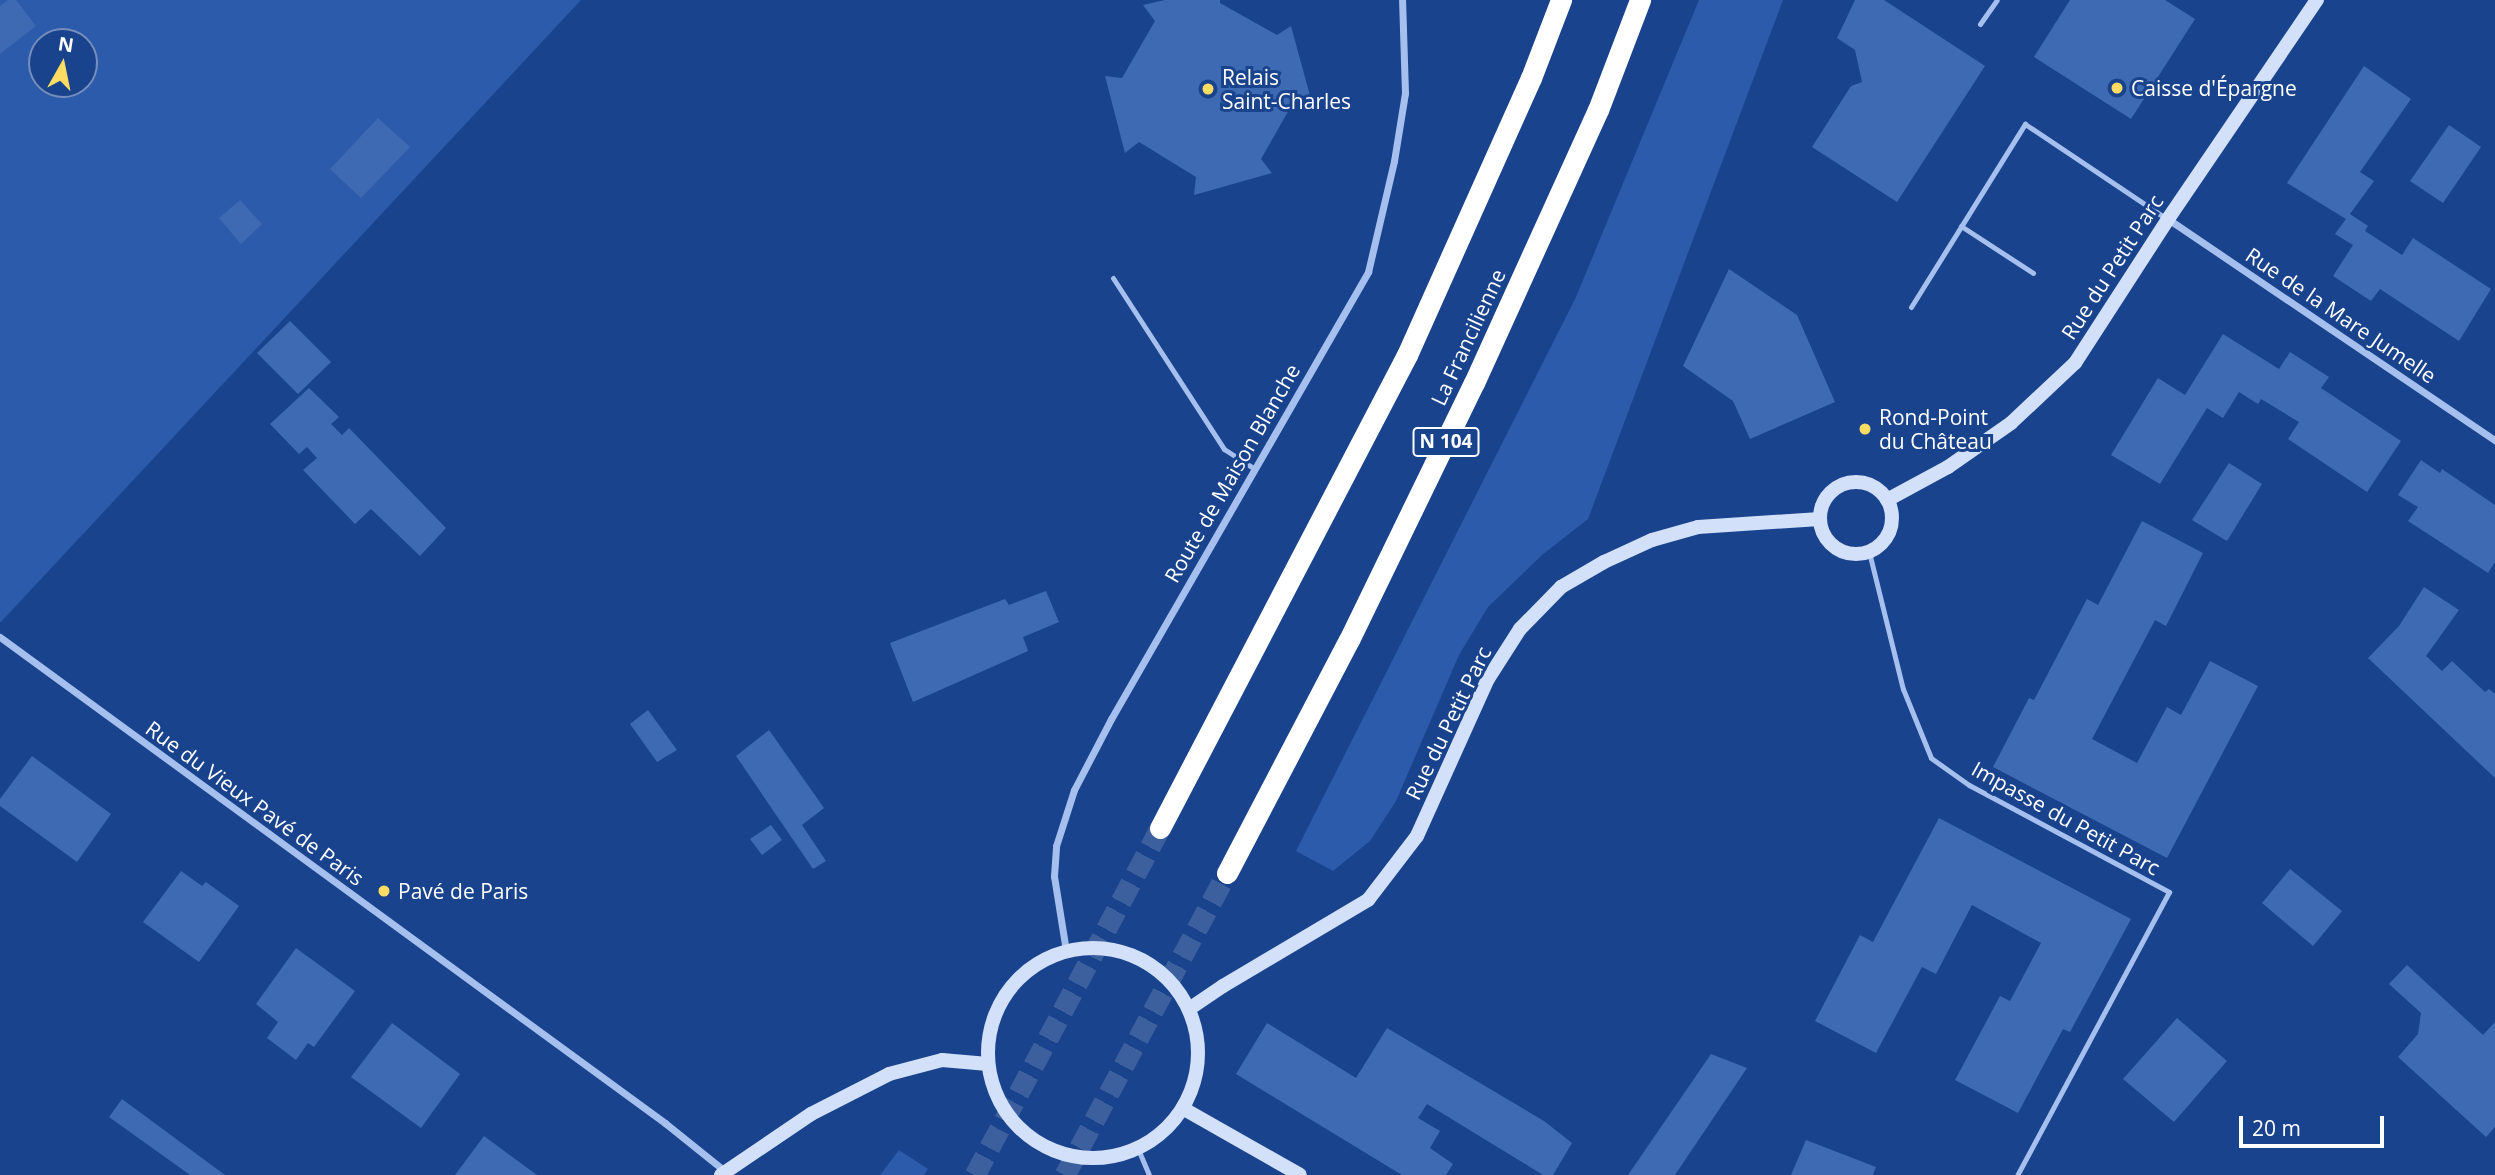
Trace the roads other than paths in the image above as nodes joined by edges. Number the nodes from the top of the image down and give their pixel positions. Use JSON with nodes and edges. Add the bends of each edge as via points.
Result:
{"nodes":[{"id":1,"x":1402,"y":0,"type":"edge"},
{"id":2,"x":1561,"y":0,"type":"edge"},
{"id":3,"x":1640,"y":0,"type":"edge"},
{"id":4,"x":1997,"y":0,"type":"edge"},
{"id":5,"x":2317,"y":0,"type":"edge"},
{"id":6,"x":1980,"y":24,"type":"dead end"},
{"id":7,"x":2168,"y":219,"type":"junction"},
{"id":8,"x":1961,"y":226,"type":"junction"},
{"id":9,"x":2033,"y":274,"type":"dead end"},
{"id":10,"x":1113,"y":278,"type":"dead end"},
{"id":11,"x":1911,"y":307,"type":"dead end"},
{"id":12,"x":2495,"y":440,"type":"edge"},
{"id":13,"x":1255,"y":468,"type":"junction"},
{"id":14,"x":1887,"y":500,"type":"junction"},
{"id":15,"x":1820,"y":519,"type":"junction"},
{"id":16,"x":1869,"y":552,"type":"junction"},
{"id":17,"x":0,"y":637,"type":"edge"},
{"id":18,"x":1160,"y":828,"type":"tunnel mouth"},
{"id":19,"x":1227,"y":873,"type":"tunnel mouth"},
{"id":20,"x":1066,"y":951,"type":"junction"},
{"id":21,"x":1189,"y":1009,"type":"junction"},
{"id":22,"x":988,"y":1065,"type":"junction"},
{"id":23,"x":1184,"y":1109,"type":"junction"},
{"id":24,"x":1138,"y":1149,"type":"junction"},
{"id":25,"x":723,"y":1173,"type":"edge"},
{"id":26,"x":1149,"y":1175,"type":"edge"},
{"id":27,"x":1300,"y":1175,"type":"edge"},
{"id":28,"x":2017,"y":1175,"type":"edge"}],
"edges":[{"from":1,"to":13,"type":"street","name":"Route de Maison Blanche","via":[[1405,93],[1368,272]]},
{"from":2,"to":18,"type":"highway","via":[[1531,78],[1407,355]]},
{"from":3,"to":19,"type":"highway","name":"La Francilienne","number":"N 104","via":[[1598,110],[1474,383],[1349,640]]},
{"from":4,"to":6,"type":"lane"},
{"from":5,"to":7,"type":"street","name":"Rue du Petit Parc"},
{"from":7,"to":8,"type":"lane","via":[[2025,124]]},
{"from":7,"to":12,"type":"street","name":"Rue de la Mare Jumelle"},
{"from":7,"to":14,"type":"street","name":"Rue du Petit Parc","via":[[2075,363],[2011,423],[1948,467]]},
{"from":8,"to":9,"type":"lane"},
{"from":8,"to":11,"type":"lane"},
{"from":10,"to":13,"type":"lane","via":[[1224,449]]},
{"from":13,"to":20,"type":"street","name":"Route de Maison Blanche","via":[[1074,790],[1056,846],[1054,876]]},
{"from":14,"to":15,"type":"street","via":[[1873,487],[1855,482],[1837,487],[1824,501]]},
{"from":14,"to":16,"type":"street","via":[[1892,514],[1890,530]]},
{"from":15,"to":16,"type":"street","via":[[1830,544],[1855,555]]},
{"from":15,"to":21,"type":"street","name":"Rue du Petit Parc","via":[[1698,527],[1652,540],[1561,587],[1520,629],[1488,679],[1417,836],[1368,900]]},
{"from":16,"to":28,"type":"lane","name":"Impasse du Petit Parc","via":[[1903,689],[1931,758],[1969,785],[2169,892]]},
{"from":17,"to":25,"type":"street","name":"Rue du Vieux Pavé de Paris","via":[[665,1123]]},
{"from":20,"to":21,"type":"street","via":[[1124,952],[1151,965],[1173,985]]},
{"from":20,"to":22,"type":"street","via":[[1038,963],[999,1006],[989,1034]]},
{"from":21,"to":23,"type":"street","via":[[1198,1042],[1196,1076]]},
{"from":22,"to":24,"type":"street","via":[[997,1096],[1015,1125],[1041,1145],[1073,1157],[1106,1158]]},
{"from":22,"to":25,"type":"street","via":[[942,1060],[889,1074],[811,1114]]},
{"from":23,"to":24,"type":"street","via":[[1164,1132]]},
{"from":23,"to":27,"type":"street"},
{"from":24,"to":26,"type":"lane"}]}
